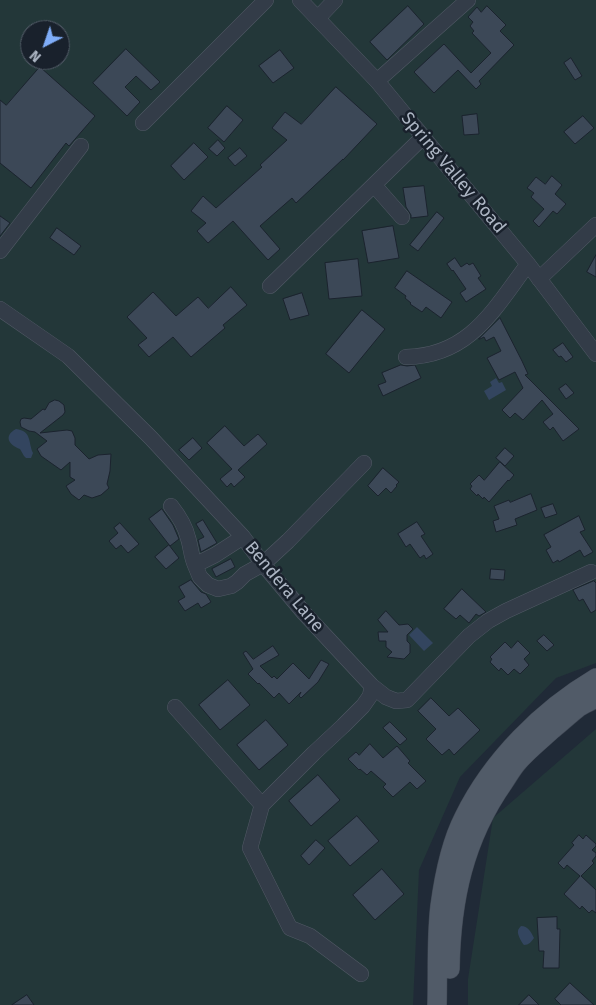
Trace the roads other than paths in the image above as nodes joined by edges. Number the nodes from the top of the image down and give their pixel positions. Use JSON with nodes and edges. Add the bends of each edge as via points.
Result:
{"nodes":[{"id":1,"x":266,"y":0,"type":"edge"},
{"id":2,"x":300,"y":0,"type":"edge"},
{"id":3,"x":335,"y":0,"type":"edge"},
{"id":4,"x":468,"y":0,"type":"edge"},
{"id":5,"x":318,"y":18,"type":"junction"},
{"id":6,"x":377,"y":81,"type":"junction"},
{"id":7,"x":143,"y":123,"type":"dead end"},
{"id":8,"x":423,"y":137,"type":"junction"},
{"id":9,"x":80,"y":146,"type":"dead end"},
{"id":10,"x":374,"y":185,"type":"junction"},
{"id":11,"x":402,"y":217,"type":"dead end"},
{"id":12,"x":596,"y":225,"type":"edge"},
{"id":13,"x":0,"y":250,"type":"edge"},
{"id":14,"x":528,"y":264,"type":"junction"},
{"id":15,"x":539,"y":279,"type":"junction"},
{"id":16,"x":270,"y":286,"type":"dead end"},
{"id":17,"x":0,"y":309,"type":"edge"},
{"id":18,"x":596,"y":354,"type":"edge"},
{"id":19,"x":406,"y":358,"type":"dead end"},
{"id":20,"x":364,"y":463,"type":"dead end"},
{"id":21,"x":171,"y":506,"type":"dead end"},
{"id":22,"x":243,"y":537,"type":"junction"},
{"id":23,"x":263,"y":564,"type":"junction"},
{"id":24,"x":195,"y":565,"type":"junction"},
{"id":25,"x":591,"y":572,"type":"dead end"},
{"id":26,"x":596,"y":678,"type":"edge"},
{"id":27,"x":372,"y":686,"type":"junction"},
{"id":28,"x":596,"y":698,"type":"edge"},
{"id":29,"x":175,"y":707,"type":"dead end"},
{"id":30,"x":262,"y":805,"type":"junction"},
{"id":31,"x":361,"y":974,"type":"dead end"},
{"id":32,"x":437,"y":1005,"type":"edge"},
{"id":33,"x":450,"y":1005,"type":"edge"}],
"edges":[{"from":1,"to":7,"type":"street"},
{"from":2,"to":5,"type":"street","name":"Spring Valley Road"},
{"from":3,"to":5,"type":"street"},
{"from":4,"to":6,"type":"street"},
{"from":5,"to":6,"type":"street","name":"Spring Valley Road"},
{"from":6,"to":8,"type":"street","name":"Spring Valley Road"},
{"from":8,"to":10,"type":"street"},
{"from":8,"to":14,"type":"street","name":"Spring Valley Road"},
{"from":9,"to":13,"type":"street"},
{"from":10,"to":11,"type":"street"},
{"from":10,"to":16,"type":"street"},
{"from":12,"to":15,"type":"street"},
{"from":14,"to":15,"type":"street","name":"Spring Valley Road"},
{"from":14,"to":19,"type":"street","via":[[476,331],[437,353]]},
{"from":15,"to":18,"type":"street","name":"Spring Valley Road"},
{"from":17,"to":22,"type":"street","name":"Bendera Lane","via":[[68,356],[151,438]]},
{"from":20,"to":23,"type":"street"},
{"from":21,"to":24,"type":"street","via":[[186,531]]},
{"from":22,"to":23,"type":"street","name":"Bendera Lane"},
{"from":22,"to":24,"type":"street"},
{"from":23,"to":24,"type":"street","via":[[231,586],[218,588],[208,585],[200,577]]},
{"from":23,"to":27,"type":"street","name":"Bendera Lane"},
{"from":25,"to":27,"type":"street","name":"Bendera Lane","via":[[488,621],[469,636],[407,700],[396,701]]},
{"from":26,"to":32,"type":"main road","via":[[567,696],[524,734],[500,761],[463,818],[451,850],[440,906]]},
{"from":27,"to":30,"type":"street","via":[[363,706]]},
{"from":28,"to":33,"type":"main road","via":[[542,738],[517,763],[478,825],[461,873],[454,912]]},
{"from":29,"to":30,"type":"street"},
{"from":30,"to":31,"type":"street","via":[[250,848],[290,928],[310,936]]}]}
